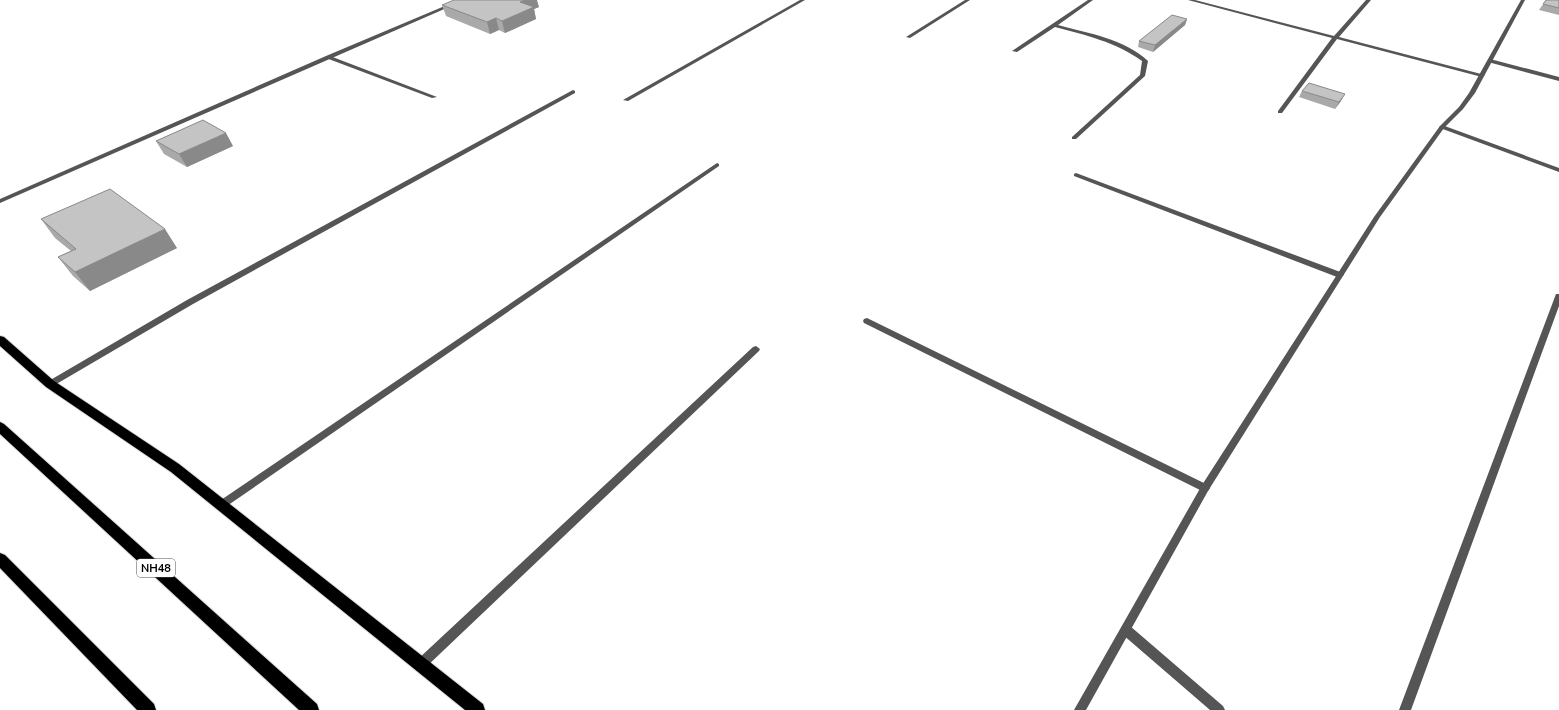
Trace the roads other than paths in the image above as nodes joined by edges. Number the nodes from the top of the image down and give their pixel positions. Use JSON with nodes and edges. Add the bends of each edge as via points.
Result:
{"nodes":[{"id":1,"x":463,"y":0,"type":"edge"},
{"id":2,"x":803,"y":0,"type":"edge"},
{"id":3,"x":968,"y":0,"type":"edge"},
{"id":4,"x":1090,"y":0,"type":"edge"},
{"id":5,"x":1190,"y":0,"type":"edge"},
{"id":6,"x":1369,"y":0,"type":"edge"},
{"id":7,"x":1523,"y":0,"type":"edge"},
{"id":8,"x":1199,"y":1,"type":"edge"},
{"id":9,"x":1054,"y":25,"type":"junction"},
{"id":10,"x":908,"y":36,"type":"dead end"},
{"id":11,"x":1335,"y":38,"type":"junction"},
{"id":12,"x":1015,"y":51,"type":"dead end"},
{"id":13,"x":328,"y":57,"type":"junction"},
{"id":14,"x":1490,"y":61,"type":"junction"},
{"id":15,"x":1482,"y":75,"type":"junction"},
{"id":16,"x":1559,"y":79,"type":"edge"},
{"id":17,"x":574,"y":92,"type":"dead end"},
{"id":18,"x":434,"y":97,"type":"dead end"},
{"id":19,"x":626,"y":100,"type":"dead end"},
{"id":20,"x":1280,"y":112,"type":"dead end"},
{"id":21,"x":1442,"y":127,"type":"junction"},
{"id":22,"x":1074,"y":138,"type":"dead end"},
{"id":23,"x":717,"y":165,"type":"dead end"},
{"id":24,"x":1559,"y":170,"type":"edge"},
{"id":25,"x":1076,"y":175,"type":"dead end"},
{"id":26,"x":0,"y":201,"type":"edge"},
{"id":27,"x":1340,"y":275,"type":"junction"},
{"id":28,"x":1559,"y":296,"type":"edge"},
{"id":29,"x":867,"y":321,"type":"dead end"},
{"id":30,"x":0,"y":340,"type":"edge"},
{"id":31,"x":756,"y":349,"type":"dead end"},
{"id":32,"x":50,"y":384,"type":"junction"},
{"id":33,"x":0,"y":427,"type":"edge"},
{"id":34,"x":1205,"y":488,"type":"junction"},
{"id":35,"x":221,"y":505,"type":"junction"},
{"id":36,"x":0,"y":559,"type":"edge"},
{"id":37,"x":1126,"y":630,"type":"junction"},
{"id":38,"x":421,"y":664,"type":"junction"},
{"id":39,"x":148,"y":710,"type":"edge"},
{"id":40,"x":312,"y":710,"type":"edge"},
{"id":41,"x":477,"y":710,"type":"edge"},
{"id":42,"x":1080,"y":710,"type":"edge"},
{"id":43,"x":1219,"y":710,"type":"edge"},
{"id":44,"x":1405,"y":710,"type":"edge"}],
"edges":[{"from":1,"to":13,"type":"street"},
{"from":2,"to":19,"type":"street"},
{"from":3,"to":10,"type":"street"},
{"from":4,"to":9,"type":"street"},
{"from":5,"to":8,"type":"street"},
{"from":6,"to":11,"type":"street"},
{"from":7,"to":14,"type":"street"},
{"from":8,"to":11,"type":"street"},
{"from":9,"to":12,"type":"street"},
{"from":9,"to":22,"type":"street","via":[[1122,46],[1144,61],[1143,76]]},
{"from":11,"to":15,"type":"street"},
{"from":11,"to":20,"type":"street"},
{"from":13,"to":18,"type":"street"},
{"from":13,"to":26,"type":"street"},
{"from":14,"to":15,"type":"street"},
{"from":14,"to":16,"type":"street"},
{"from":15,"to":21,"type":"street","via":[[1461,108]]},
{"from":17,"to":32,"type":"street","via":[[190,302]]},
{"from":21,"to":24,"type":"street"},
{"from":21,"to":27,"type":"street","via":[[1377,217]]},
{"from":23,"to":35,"type":"street"},
{"from":25,"to":27,"type":"street"},
{"from":27,"to":34,"type":"street"},
{"from":28,"to":44,"type":"street"},
{"from":29,"to":34,"type":"street"},
{"from":30,"to":32,"type":"highway"},
{"from":31,"to":38,"type":"street"},
{"from":32,"to":35,"type":"highway","via":[[175,468]]},
{"from":33,"to":40,"type":"highway","number":"NH48"},
{"from":34,"to":37,"type":"street"},
{"from":35,"to":38,"type":"highway"},
{"from":36,"to":39,"type":"highway"},
{"from":37,"to":42,"type":"street"},
{"from":37,"to":43,"type":"street"},
{"from":38,"to":41,"type":"highway"}]}
